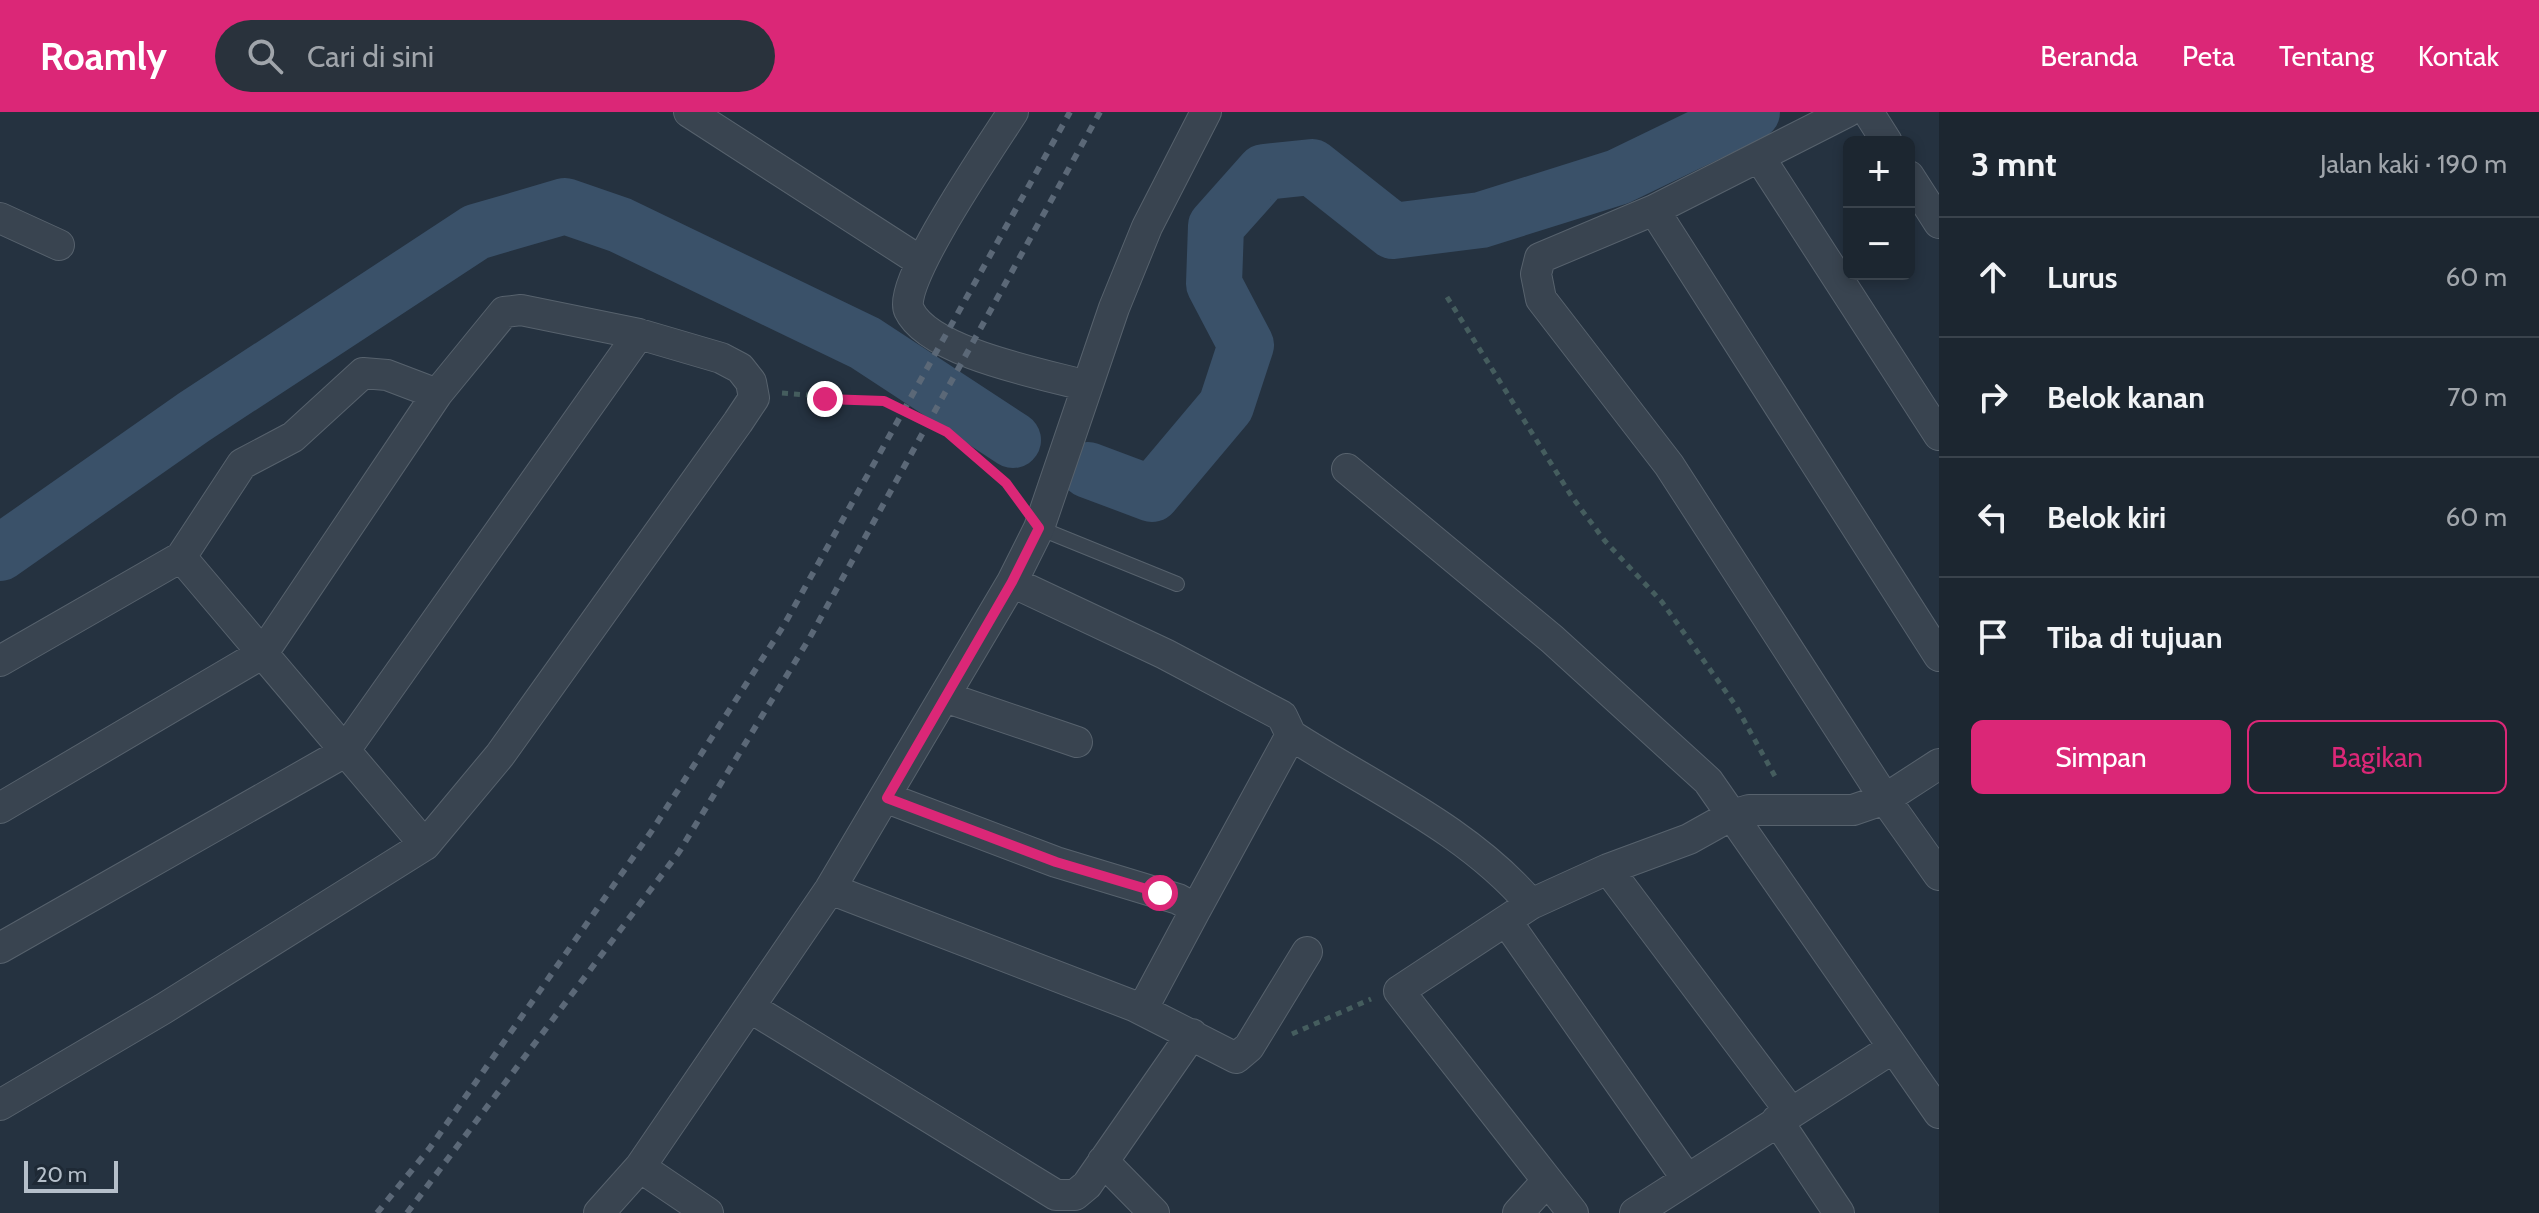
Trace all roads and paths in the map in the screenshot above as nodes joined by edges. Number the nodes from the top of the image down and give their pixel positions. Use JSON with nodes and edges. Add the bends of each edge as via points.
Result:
{"nodes":[{"id":1,"x":689,"y":112,"type":"edge"},
{"id":2,"x":1013,"y":112,"type":"edge"},
{"id":3,"x":1206,"y":112,"type":"edge"},
{"id":4,"x":1847,"y":112,"type":"edge"},
{"id":5,"x":1868,"y":112,"type":"edge"},
{"id":6,"x":1883,"y":136,"type":"edge"},
{"id":7,"x":1760,"y":158,"type":"junction"},
{"id":8,"x":1915,"y":185,"type":"edge"},
{"id":9,"x":1654,"y":210,"type":"junction"},
{"id":10,"x":0,"y":218,"type":"edge"},
{"id":11,"x":1939,"y":223,"type":"edge"},
{"id":12,"x":59,"y":245,"type":"dead end"},
{"id":13,"x":920,"y":261,"type":"junction"},
{"id":14,"x":1447,"y":297,"type":"dead end"},
{"id":15,"x":639,"y":334,"type":"junction"},
{"id":16,"x":1087,"y":386,"type":"junction"},
{"id":17,"x":778,"y":393,"type":"dead end"},
{"id":18,"x":437,"y":394,"type":"junction"},
{"id":19,"x":1939,"y":435,"type":"edge"},
{"id":20,"x":1347,"y":469,"type":"dead end"},
{"id":21,"x":1039,"y":528,"type":"junction"},
{"id":22,"x":181,"y":557,"type":"junction"},
{"id":23,"x":1012,"y":582,"type":"junction"},
{"id":24,"x":1177,"y":584,"type":"dead end"},
{"id":25,"x":263,"y":653,"type":"junction"},
{"id":26,"x":1939,"y":656,"type":"edge"},
{"id":27,"x":0,"y":661,"type":"edge"},
{"id":28,"x":945,"y":697,"type":"junction"},
{"id":29,"x":1291,"y":735,"type":"junction"},
{"id":30,"x":1077,"y":742,"type":"dead end"},
{"id":31,"x":343,"y":753,"type":"junction"},
{"id":32,"x":1939,"y":764,"type":"edge"},
{"id":33,"x":887,"y":798,"type":"junction"},
{"id":34,"x":1885,"y":799,"type":"junction"},
{"id":35,"x":0,"y":808,"type":"edge"},
{"id":36,"x":1783,"y":810,"type":"junction"},
{"id":37,"x":1732,"y":815,"type":"junction"},
{"id":38,"x":425,"y":845,"type":"junction"},
{"id":39,"x":1608,"y":869,"type":"junction"},
{"id":40,"x":1939,"y":875,"type":"edge"},
{"id":41,"x":830,"y":889,"type":"junction"},
{"id":42,"x":1531,"y":904,"type":"junction"},
{"id":43,"x":1196,"y":909,"type":"junction"},
{"id":44,"x":1507,"y":922,"type":"junction"},
{"id":45,"x":0,"y":948,"type":"edge"},
{"id":46,"x":1307,"y":952,"type":"dead end"},
{"id":47,"x":1399,"y":991,"type":"junction"},
{"id":48,"x":751,"y":1008,"type":"junction"},
{"id":49,"x":1142,"y":1010,"type":"junction"},
{"id":50,"x":1192,"y":1034,"type":"junction"},
{"id":51,"x":1249,"y":1047,"type":"junction"},
{"id":52,"x":1893,"y":1048,"type":"junction"},
{"id":53,"x":0,"y":1105,"type":"edge"},
{"id":54,"x":1939,"y":1113,"type":"edge"},
{"id":55,"x":1784,"y":1116,"type":"junction"},
{"id":56,"x":1103,"y":1161,"type":"junction"},
{"id":57,"x":640,"y":1167,"type":"junction"},
{"id":58,"x":1687,"y":1179,"type":"junction"},
{"id":59,"x":1547,"y":1181,"type":"junction"},
{"id":60,"x":1667,"y":1204,"type":"edge"},
{"id":61,"x":599,"y":1213,"type":"edge"},
{"id":62,"x":708,"y":1213,"type":"edge"},
{"id":63,"x":1154,"y":1213,"type":"edge"},
{"id":64,"x":1518,"y":1213,"type":"edge"},
{"id":65,"x":1573,"y":1213,"type":"edge"},
{"id":66,"x":1635,"y":1213,"type":"edge"},
{"id":67,"x":1839,"y":1213,"type":"edge"}],
"edges":[{"from":1,"to":13,"type":"street"},
{"from":2,"to":13,"type":"street"},
{"from":3,"to":16,"type":"street","via":[[1147,227]]},
{"from":4,"to":7,"type":"street"},
{"from":5,"to":6,"type":"street"},
{"from":7,"to":9,"type":"street"},
{"from":7,"to":19,"type":"street"},
{"from":8,"to":11,"type":"street"},
{"from":9,"to":26,"type":"street"},
{"from":9,"to":34,"type":"street","via":[[1540,258],[1536,274],[1541,299],[1669,465]]},
{"from":10,"to":12,"type":"street"},
{"from":13,"to":16,"type":"street","via":[[907,292],[908,309],[923,328],[947,343]]},
{"from":14,"to":36,"type":"path","via":[[1572,497],[1662,602],[1736,706],[1776,776]]},
{"from":15,"to":18,"type":"street","via":[[511,309],[489,328]]},
{"from":15,"to":31,"type":"street"},
{"from":15,"to":38,"type":"street","via":[[740,368],[755,389],[754,398],[500,755]]},
{"from":16,"to":21,"type":"street"},
{"from":17,"to":21,"type":"path","via":[[884,401],[947,432],[1006,483]]},
{"from":18,"to":22,"type":"street","via":[[387,375],[363,373],[293,437],[242,464]]},
{"from":18,"to":25,"type":"street"},
{"from":20,"to":37,"type":"street","via":[[1563,649],[1708,781]]},
{"from":21,"to":23,"type":"street"},
{"from":21,"to":24,"type":"lane"},
{"from":22,"to":25,"type":"street"},
{"from":22,"to":27,"type":"street"},
{"from":23,"to":28,"type":"street"},
{"from":23,"to":29,"type":"street","via":[[1282,716]]},
{"from":25,"to":31,"type":"street"},
{"from":25,"to":35,"type":"street"},
{"from":28,"to":30,"type":"street"},
{"from":28,"to":33,"type":"street"},
{"from":29,"to":42,"type":"street","via":[[1434,820],[1511,880]]},
{"from":29,"to":43,"type":"street"},
{"from":31,"to":38,"type":"street"},
{"from":31,"to":45,"type":"street"},
{"from":32,"to":34,"type":"street"},
{"from":33,"to":41,"type":"street"},
{"from":33,"to":43,"type":"street"},
{"from":34,"to":36,"type":"street","via":[[1853,810]]},
{"from":34,"to":40,"type":"street"},
{"from":36,"to":37,"type":"street"},
{"from":37,"to":39,"type":"street","via":[[1689,839]]},
{"from":37,"to":52,"type":"street"},
{"from":38,"to":53,"type":"street"},
{"from":39,"to":42,"type":"street"},
{"from":39,"to":55,"type":"street"},
{"from":41,"to":48,"type":"street"},
{"from":41,"to":49,"type":"street"},
{"from":42,"to":44,"type":"street"},
{"from":43,"to":49,"type":"street"},
{"from":44,"to":47,"type":"street"},
{"from":44,"to":58,"type":"street"},
{"from":46,"to":51,"type":"street"},
{"from":47,"to":51,"type":"path","via":[[1381,994],[1280,1040]]},
{"from":47,"to":59,"type":"street"},
{"from":48,"to":56,"type":"street","via":[[1056,1195],[1075,1195]]},
{"from":48,"to":57,"type":"street"},
{"from":49,"to":50,"type":"street"},
{"from":50,"to":51,"type":"street","via":[[1236,1058]]},
{"from":50,"to":56,"type":"street"},
{"from":52,"to":54,"type":"street"},
{"from":52,"to":55,"type":"street"},
{"from":55,"to":58,"type":"street"},
{"from":55,"to":67,"type":"street"},
{"from":56,"to":63,"type":"street"},
{"from":57,"to":61,"type":"street"},
{"from":57,"to":62,"type":"street"},
{"from":58,"to":60,"type":"street"},
{"from":59,"to":64,"type":"street"},
{"from":59,"to":65,"type":"street"},
{"from":60,"to":66,"type":"street"}]}
